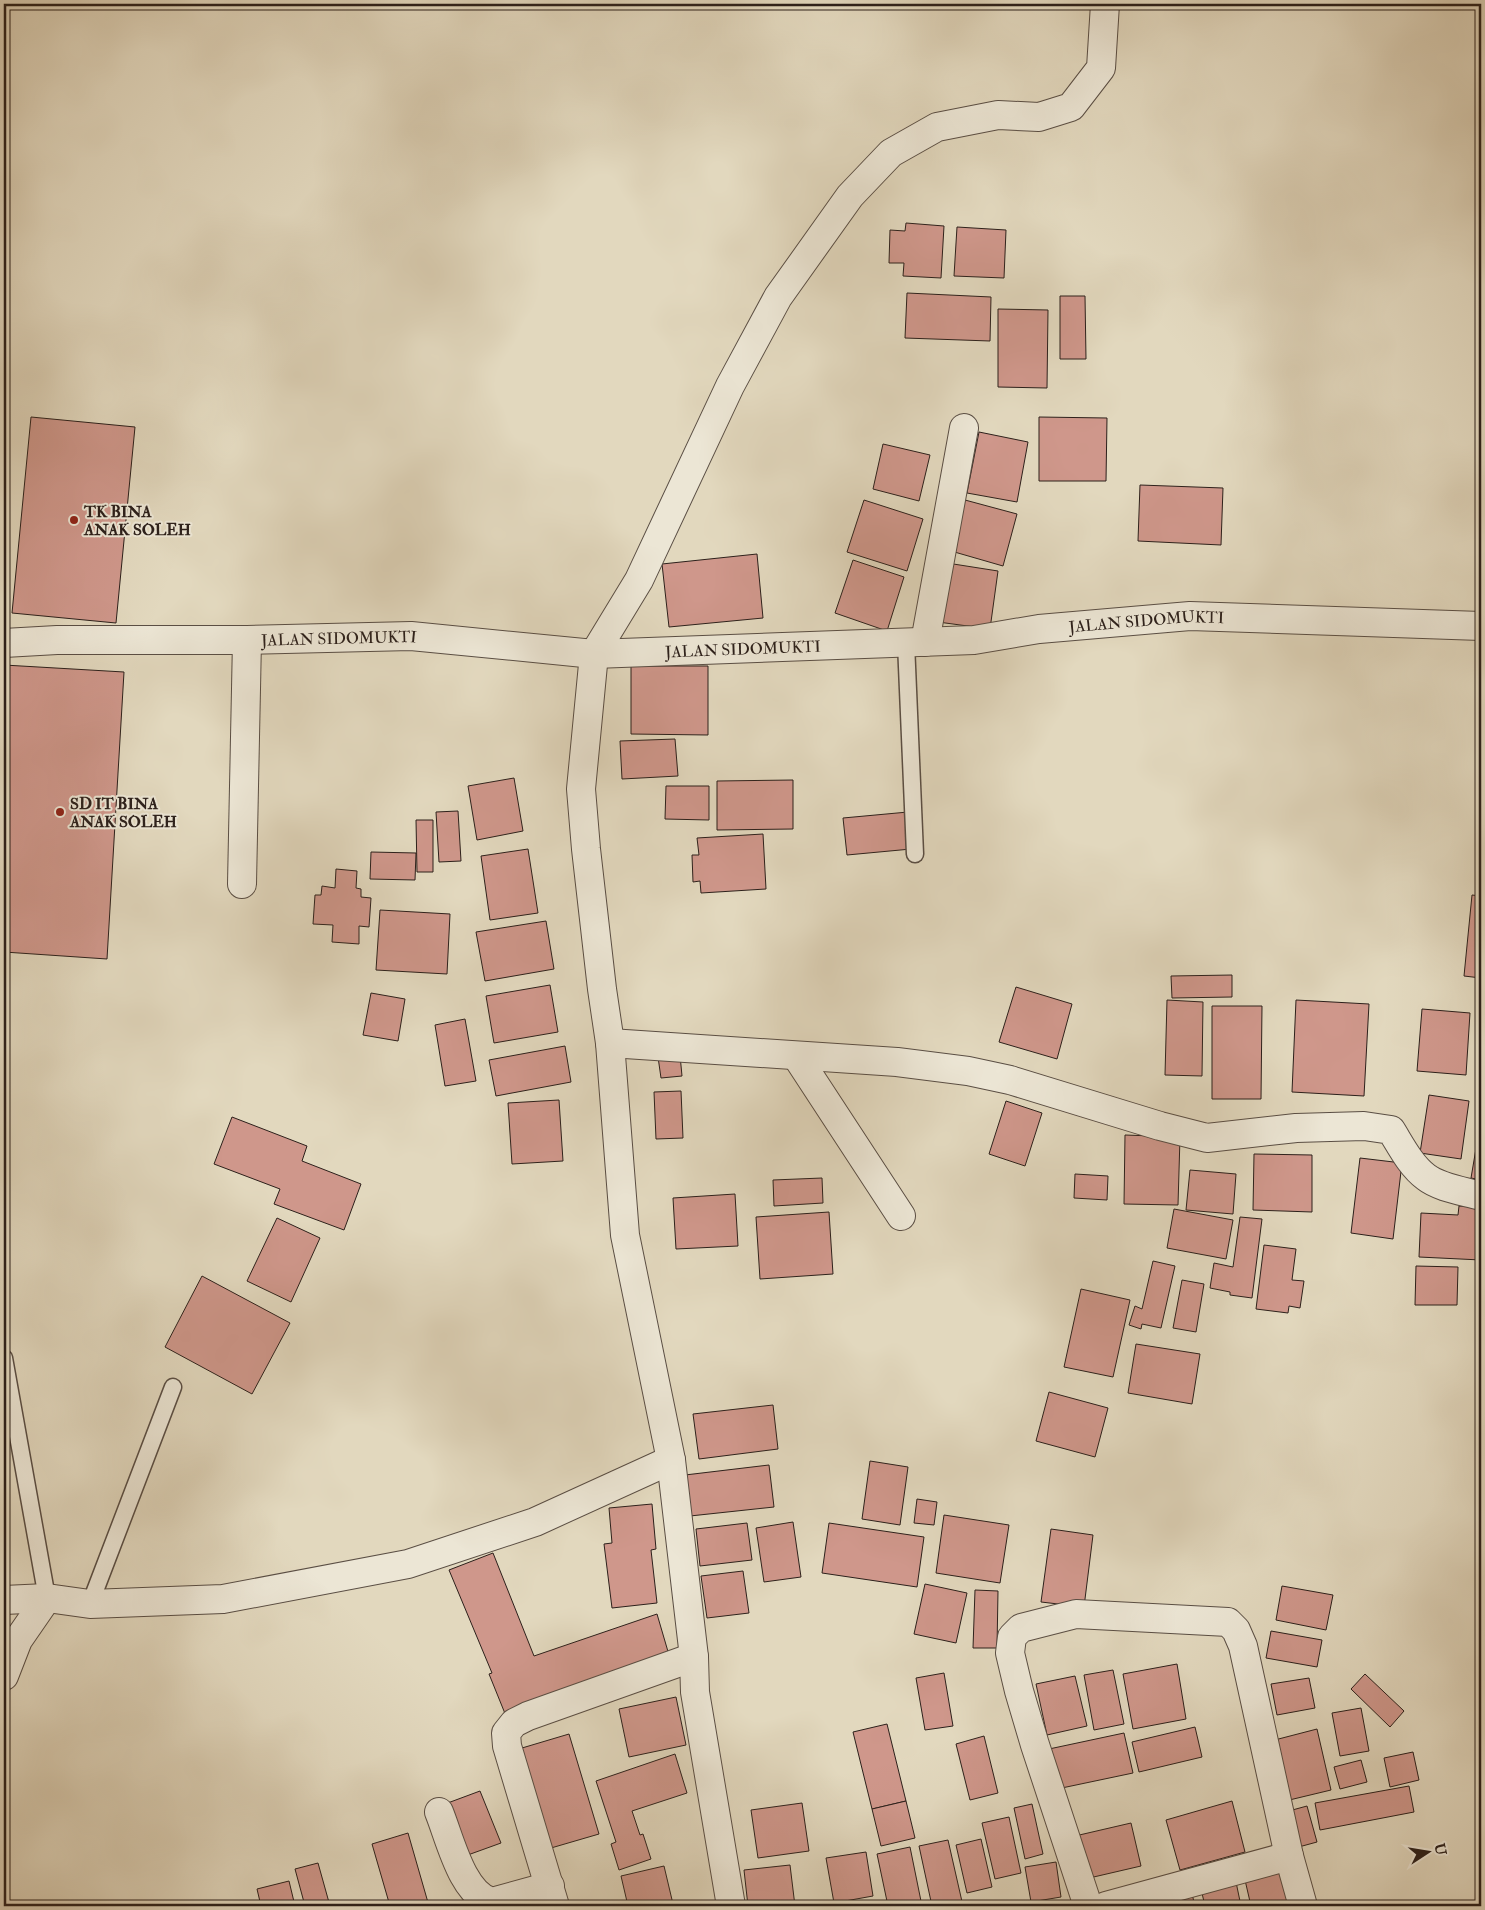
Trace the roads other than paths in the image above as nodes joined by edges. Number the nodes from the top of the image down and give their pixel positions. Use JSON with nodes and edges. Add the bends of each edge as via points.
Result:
{"nodes":[{"id":1,"x":1105,"y":4,"type":"edge"},
{"id":2,"x":964,"y":428,"type":"dead end"},
{"id":3,"x":1481,"y":626,"type":"edge"},
{"id":4,"x":247,"y":640,"type":"junction"},
{"id":5,"x":916,"y":642,"type":"junction"},
{"id":6,"x":4,"y":643,"type":"edge"},
{"id":7,"x":594,"y":654,"type":"junction"},
{"id":8,"x":915,"y":854,"type":"dead end"},
{"id":9,"x":242,"y":884,"type":"dead end"},
{"id":10,"x":610,"y":1043,"type":"junction"},
{"id":11,"x":797,"y":1057,"type":"junction"},
{"id":12,"x":1481,"y":1196,"type":"edge"},
{"id":13,"x":902,"y":1216,"type":"dead end"},
{"id":14,"x":4,"y":1358,"type":"edge"},
{"id":15,"x":173,"y":1387,"type":"dead end"},
{"id":16,"x":671,"y":1460,"type":"junction"},
{"id":17,"x":47,"y":1598,"type":"junction"},
{"id":18,"x":4,"y":1600,"type":"edge"},
{"id":19,"x":90,"y":1604,"type":"junction"},
{"id":20,"x":694,"y":1657,"type":"junction"},
{"id":21,"x":4,"y":1676,"type":"edge"},
{"id":22,"x":439,"y":1812,"type":"dead end"},
{"id":23,"x":1289,"y":1856,"type":"junction"},
{"id":24,"x":552,"y":1896,"type":"edge"},
{"id":25,"x":731,"y":1906,"type":"edge"},
{"id":26,"x":1088,"y":1906,"type":"edge"},
{"id":27,"x":1106,"y":1906,"type":"edge"},
{"id":28,"x":1303,"y":1906,"type":"edge"}],
"edges":[{"from":1,"to":7,"type":"street","via":[[1101,68],[1071,107],[1039,117],[998,115],[937,128],[891,153],[850,196],[778,298],[730,386],[639,580]]},
{"from":2,"to":5,"type":"street"},
{"from":3,"to":5,"type":"street","name":"JALAN SIDOMUKTI","via":[[1190,616],[1038,629],[974,640]]},
{"from":4,"to":6,"type":"street","name":"JALAN SIDOMUKTI"},
{"from":4,"to":7,"type":"street","name":"JALAN SIDOMUKTI","via":[[411,636]]},
{"from":4,"to":9,"type":"street"},
{"from":5,"to":7,"type":"street","name":"JALAN SIDOMUKTI"},
{"from":5,"to":8,"type":"lane"},
{"from":7,"to":10,"type":"street","via":[[581,789]]},
{"from":10,"to":11,"type":"street"},
{"from":10,"to":16,"type":"street","via":[[625,1235]]},
{"from":11,"to":12,"type":"street","via":[[896,1062],[968,1071],[1010,1080],[1207,1138],[1296,1128],[1364,1126],[1391,1130],[1426,1178]]},
{"from":11,"to":13,"type":"street"},
{"from":14,"to":17,"type":"lane"},
{"from":15,"to":19,"type":"lane"},
{"from":16,"to":19,"type":"street","via":[[535,1522],[408,1564],[223,1599]]},
{"from":16,"to":20,"type":"street"},
{"from":17,"to":18,"type":"street"},
{"from":17,"to":19,"type":"street"},
{"from":17,"to":21,"type":"street","via":[[18,1640]]},
{"from":20,"to":24,"type":"street","via":[[528,1716],[514,1723],[506,1733],[507,1746]]},
{"from":20,"to":25,"type":"street","via":[[695,1692]]},
{"from":22,"to":24,"type":"street","via":[[468,1884],[483,1899],[492,1902]]},
{"from":23,"to":26,"type":"street","via":[[1243,1646],[1236,1630],[1228,1622],[1076,1614],[1050,1619],[1021,1628],[1012,1637],[1010,1653],[1035,1745]]},
{"from":23,"to":27,"type":"street"},
{"from":23,"to":28,"type":"street"}]}
